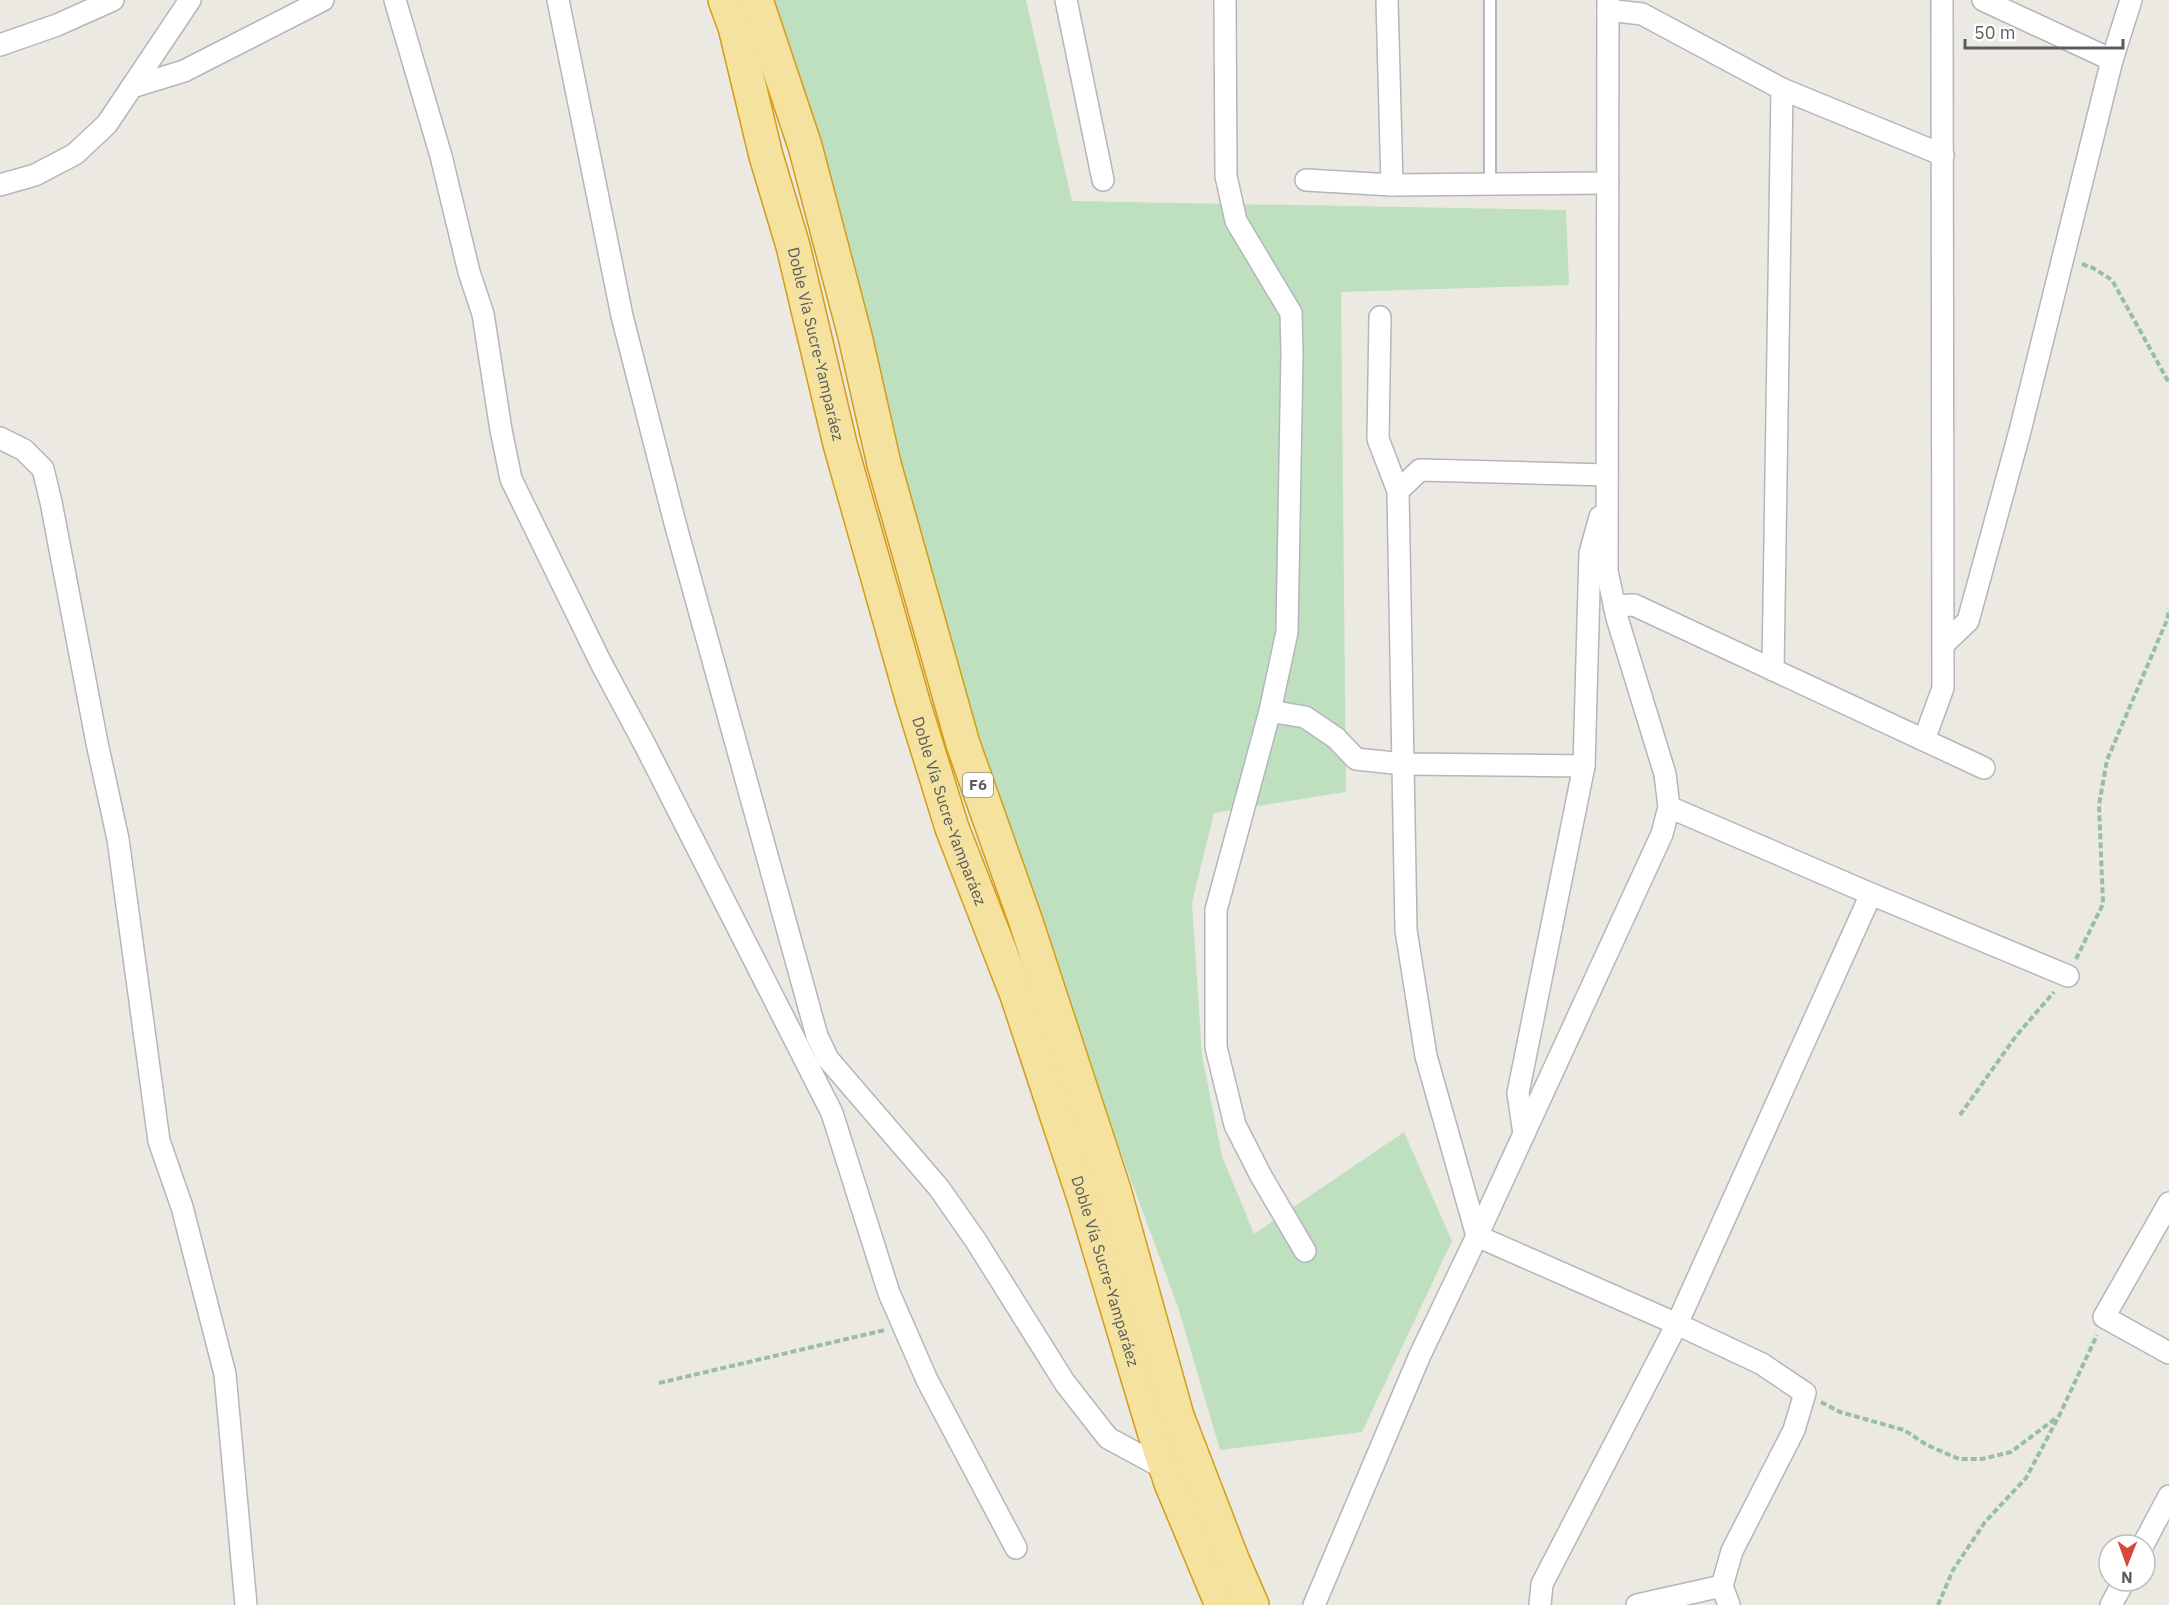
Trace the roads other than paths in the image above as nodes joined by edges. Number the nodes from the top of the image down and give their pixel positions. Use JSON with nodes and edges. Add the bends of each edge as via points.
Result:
{"nodes":[{"id":1,"x":113,"y":0,"type":"edge"},
{"id":2,"x":190,"y":0,"type":"edge"},
{"id":3,"x":323,"y":0,"type":"edge"},
{"id":4,"x":395,"y":0,"type":"edge"},
{"id":5,"x":558,"y":0,"type":"edge"},
{"id":6,"x":725,"y":0,"type":"edge"},
{"id":7,"x":756,"y":0,"type":"edge"},
{"id":8,"x":1066,"y":0,"type":"edge"},
{"id":9,"x":1225,"y":0,"type":"edge"},
{"id":10,"x":1387,"y":0,"type":"edge"},
{"id":11,"x":1490,"y":0,"type":"edge"},
{"id":12,"x":1942,"y":0,"type":"edge"},
{"id":13,"x":1983,"y":0,"type":"edge"},
{"id":14,"x":2131,"y":0,"type":"edge"},
{"id":15,"x":1608,"y":5,"type":"edge"},
{"id":16,"x":0,"y":45,"type":"edge"},
{"id":17,"x":2112,"y":60,"type":"junction"},
{"id":18,"x":132,"y":87,"type":"junction"},
{"id":19,"x":1782,"y":89,"type":"junction"},
{"id":20,"x":1943,"y":155,"type":"junction"},
{"id":21,"x":1103,"y":180,"type":"dead end"},
{"id":22,"x":1306,"y":180,"type":"dead end"},
{"id":23,"x":1608,"y":183,"type":"junction"},
{"id":24,"x":1490,"y":184,"type":"junction"},
{"id":25,"x":0,"y":185,"type":"edge"},
{"id":26,"x":1392,"y":185,"type":"junction"},
{"id":27,"x":1380,"y":317,"type":"dead end"},
{"id":28,"x":0,"y":438,"type":"edge"},
{"id":29,"x":1607,"y":483,"type":"junction"},
{"id":30,"x":1398,"y":491,"type":"junction"},
{"id":31,"x":1614,"y":606,"type":"junction"},
{"id":32,"x":1944,"y":644,"type":"junction"},
{"id":33,"x":1773,"y":670,"type":"junction"},
{"id":34,"x":1270,"y":711,"type":"junction"},
{"id":35,"x":1924,"y":740,"type":"junction"},
{"id":36,"x":1403,"y":764,"type":"junction"},
{"id":37,"x":1584,"y":766,"type":"junction"},
{"id":38,"x":1984,"y":768,"type":"dead end"},
{"id":39,"x":1670,"y":807,"type":"junction"},
{"id":40,"x":1871,"y":894,"type":"junction"},
{"id":41,"x":2068,"y":976,"type":"road end"},
{"id":42,"x":828,"y":1059,"type":"junction"},
{"id":43,"x":806,"y":1063,"type":"junction"},
{"id":44,"x":1524,"y":1134,"type":"junction"},
{"id":45,"x":2169,"y":1203,"type":"edge"},
{"id":46,"x":1477,"y":1236,"type":"junction"},
{"id":47,"x":1305,"y":1251,"type":"dead end"},
{"id":48,"x":1677,"y":1324,"type":"junction"},
{"id":49,"x":2169,"y":1353,"type":"edge"},
{"id":50,"x":1182,"y":1470,"type":"junction"},
{"id":51,"x":2169,"y":1496,"type":"edge"},
{"id":52,"x":2149,"y":1533,"type":"edge"},
{"id":53,"x":1016,"y":1548,"type":"dead end"},
{"id":54,"x":1726,"y":1595,"type":"edge"},
{"id":55,"x":246,"y":1605,"type":"edge"},
{"id":56,"x":1222,"y":1605,"type":"edge"},
{"id":57,"x":1252,"y":1605,"type":"edge"},
{"id":58,"x":1314,"y":1605,"type":"edge"},
{"id":59,"x":1540,"y":1605,"type":"edge"},
{"id":60,"x":1637,"y":1605,"type":"edge"}],
"edges":[{"from":1,"to":16,"type":"street","via":[[57,26]]},
{"from":2,"to":18,"type":"street"},
{"from":3,"to":18,"type":"street","via":[[184,71]]},
{"from":4,"to":43,"type":"street","via":[[483,314],[511,479],[600,663],[652,757]]},
{"from":5,"to":42,"type":"street","via":[[624,328],[817,1036]]},
{"from":6,"to":50,"type":"highway","name":"Doble Vía Sucre-Yamparáez","number":"F6","via":[[793,246],[840,444],[952,828],[1017,995],[1084,1198]]},
{"from":7,"to":50,"type":"highway","name":"Doble Vía Sucre-Yamparáez","number":"F6","via":[[805,146],[884,464],[963,744],[1114,1190],[1177,1416]]},
{"from":8,"to":21,"type":"street"},
{"from":9,"to":34,"type":"street","via":[[1226,176],[1236,221],[1291,313],[1287,632]]},
{"from":10,"to":26,"type":"street"},
{"from":11,"to":24,"type":"lane"},
{"from":12,"to":20,"type":"street"},
{"from":13,"to":17,"type":"street"},
{"from":14,"to":17,"type":"street"},
{"from":15,"to":19,"type":"street","via":[[1642,14]]},
{"from":15,"to":23,"type":"street"},
{"from":17,"to":32,"type":"street","via":[[2020,431],[1968,621]]},
{"from":18,"to":25,"type":"street","via":[[107,124],[75,154],[35,175]]},
{"from":19,"to":20,"type":"street"},
{"from":19,"to":33,"type":"street"},
{"from":20,"to":32,"type":"street"},
{"from":22,"to":26,"type":"street"},
{"from":23,"to":24,"type":"street"},
{"from":23,"to":29,"type":"street"},
{"from":24,"to":26,"type":"street"},
{"from":27,"to":30,"type":"street","via":[[1378,439]]},
{"from":28,"to":55,"type":"street","via":[[24,450],[43,469],[51,502],[118,839],[159,1141],[182,1207],[225,1374]]},
{"from":29,"to":30,"type":"street","via":[[1420,470]]},
{"from":29,"to":31,"type":"street","via":[[1607,571]]},
{"from":29,"to":37,"type":"street","via":[[1590,553]]},
{"from":30,"to":36,"type":"street"},
{"from":31,"to":33,"type":"street","via":[[1634,605]]},
{"from":31,"to":39,"type":"street","via":[[1665,774]]},
{"from":32,"to":35,"type":"street","via":[[1944,688]]},
{"from":33,"to":35,"type":"street"},
{"from":34,"to":36,"type":"street","via":[[1305,717],[1336,738],[1356,759]]},
{"from":34,"to":47,"type":"street","via":[[1216,910],[1216,1047],[1235,1125]]},
{"from":35,"to":38,"type":"street"},
{"from":36,"to":37,"type":"street"},
{"from":36,"to":46,"type":"street","via":[[1406,930],[1424,1044]]},
{"from":37,"to":44,"type":"street","via":[[1518,1093]]},
{"from":39,"to":40,"type":"street"},
{"from":39,"to":44,"type":"street","via":[[1662,834]]},
{"from":40,"to":41,"type":"street"},
{"from":40,"to":48,"type":"street"},
{"from":42,"to":43,"type":"street"},
{"from":42,"to":50,"type":"street","via":[[939,1188],[1065,1383],[1108,1437]]},
{"from":43,"to":53,"type":"street","via":[[832,1113],[903,1326],[927,1380]]},
{"from":44,"to":46,"type":"street"},
{"from":45,"to":49,"type":"street","via":[[2104,1317]]},
{"from":46,"to":48,"type":"street"},
{"from":46,"to":58,"type":"street","via":[[1420,1355]]},
{"from":48,"to":54,"type":"street","via":[[1762,1364],[1805,1393],[1794,1430],[1732,1551]]},
{"from":48,"to":59,"type":"street","via":[[1542,1584]]},
{"from":50,"to":56,"type":"highway","name":"Doble Vía Sucre-Yamparáez","number":"F6","via":[[1190,1532]]},
{"from":50,"to":57,"type":"highway","name":"Doble Vía Sucre-Yamparáez","number":"F6"},
{"from":51,"to":52,"type":"street"},
{"from":54,"to":60,"type":"street"}]}
